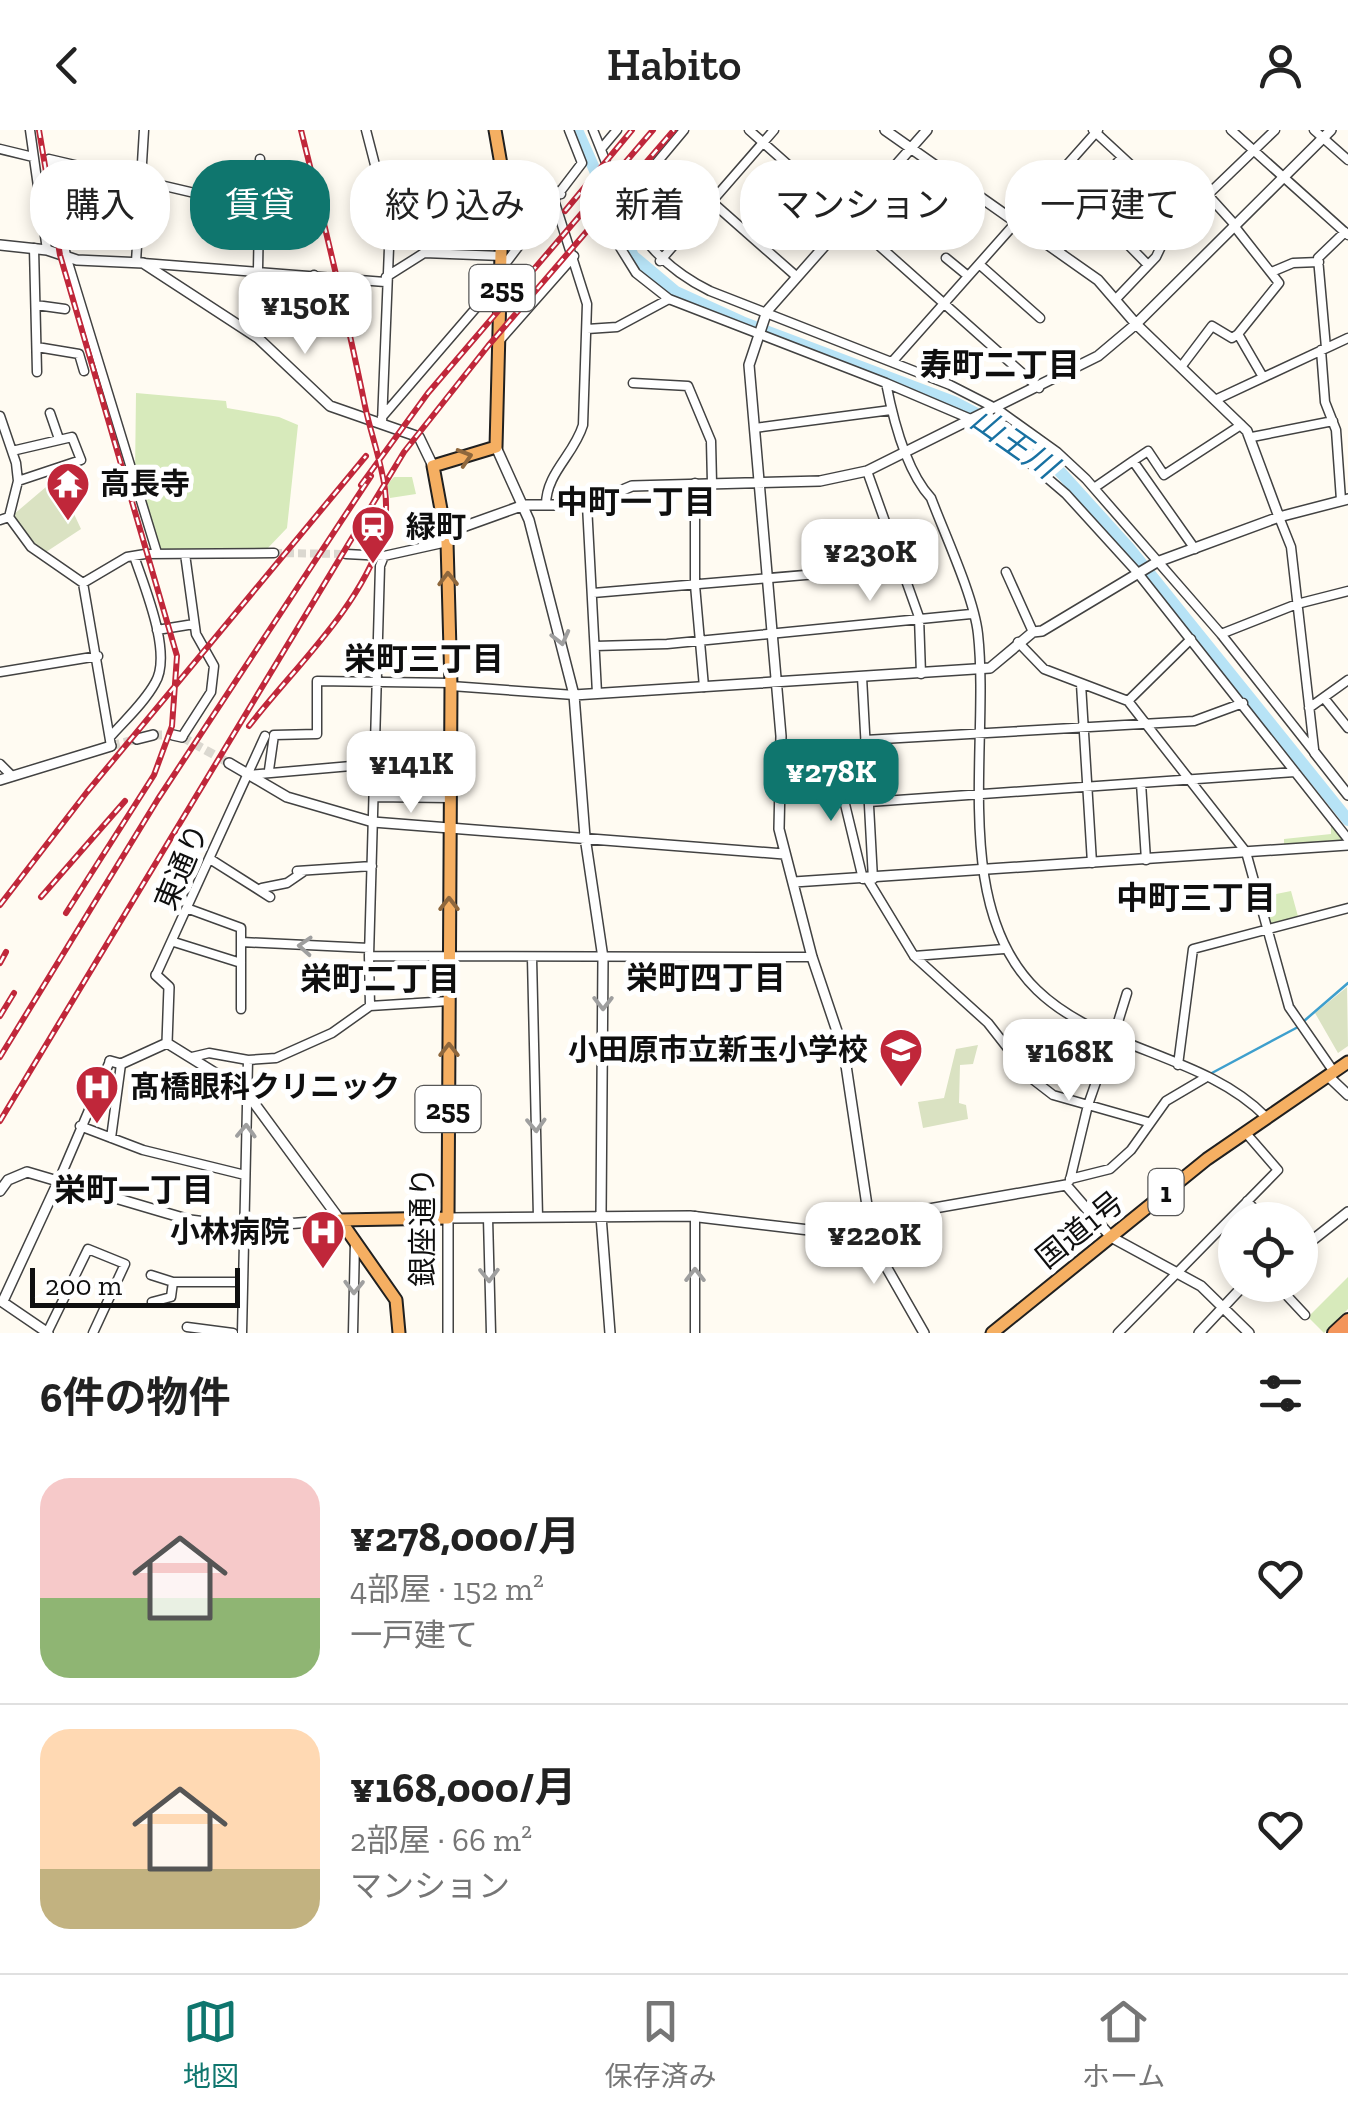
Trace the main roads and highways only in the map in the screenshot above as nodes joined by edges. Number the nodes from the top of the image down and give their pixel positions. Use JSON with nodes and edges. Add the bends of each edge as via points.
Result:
{"nodes":[{"id":1,"x":496,"y":130,"type":"edge"},
{"id":2,"x":1348,"y":1062,"type":"edge"},
{"id":3,"x":1348,"y":1320,"type":"edge"},
{"id":4,"x":399,"y":1333,"type":"edge"},
{"id":5,"x":992,"y":1333,"type":"edge"},
{"id":6,"x":1334,"y":1333,"type":"edge"}],
"edges":[{"from":4,"to":1,"type":"highway","name":"銀座通り","number":"255","one_way":true,"via":[[396,1300],[340,1220],[448,1218],[451,685],[446,532],[433,466],[496,448],[503,176]]},
{"from":2,"to":5,"type":"highway","name":"国道1号","number":"1","via":[[1245,1132]]},
{"from":3,"to":6,"type":"highway"}]}
